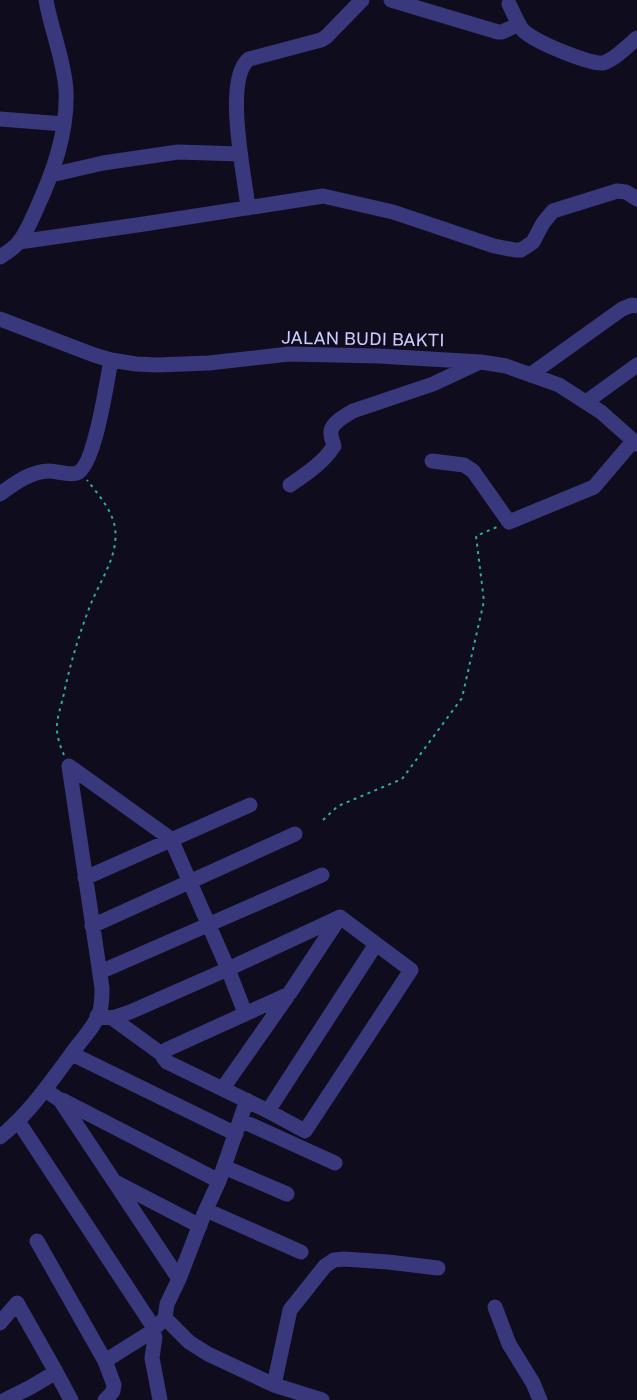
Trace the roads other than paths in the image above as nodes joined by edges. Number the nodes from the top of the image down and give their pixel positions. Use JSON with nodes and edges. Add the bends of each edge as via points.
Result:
{"nodes":[{"id":1,"x":46,"y":0,"type":"edge"},
{"id":2,"x":362,"y":0,"type":"edge"},
{"id":3,"x":391,"y":0,"type":"edge"},
{"id":4,"x":509,"y":4,"type":"dead end"},
{"id":5,"x":519,"y":24,"type":"junction"},
{"id":6,"x":637,"y":38,"type":"edge"},
{"id":7,"x":0,"y":119,"type":"edge"},
{"id":8,"x":64,"y":124,"type":"junction"},
{"id":9,"x":240,"y":154,"type":"junction"},
{"id":10,"x":51,"y":175,"type":"junction"},
{"id":11,"x":637,"y":199,"type":"edge"},
{"id":12,"x":248,"y":208,"type":"junction"},
{"id":13,"x":19,"y":242,"type":"junction"},
{"id":14,"x":0,"y":257,"type":"edge"},
{"id":15,"x":637,"y":306,"type":"edge"},
{"id":16,"x":0,"y":319,"type":"edge"},
{"id":17,"x":111,"y":360,"type":"junction"},
{"id":18,"x":481,"y":362,"type":"junction"},
{"id":19,"x":637,"y":364,"type":"edge"},
{"id":20,"x":530,"y":375,"type":"junction"},
{"id":21,"x":586,"y":402,"type":"junction"},
{"id":22,"x":635,"y":443,"type":"edge"},
{"id":23,"x":432,"y":461,"type":"dead end"},
{"id":24,"x":290,"y":485,"type":"dead end"},
{"id":25,"x":0,"y":494,"type":"edge"},
{"id":26,"x":250,"y":806,"type":"dead end"},
{"id":27,"x":295,"y":834,"type":"dead end"},
{"id":28,"x":171,"y":839,"type":"junction"},
{"id":29,"x":322,"y":875,"type":"dead end"},
{"id":30,"x":85,"y":878,"type":"junction"},
{"id":31,"x":190,"y":882,"type":"junction"},
{"id":32,"x":340,"y":917,"type":"junction"},
{"id":33,"x":209,"y":925,"type":"junction"},
{"id":34,"x":92,"y":926,"type":"junction"},
{"id":35,"x":376,"y":944,"type":"junction"},
{"id":36,"x":228,"y":969,"type":"junction"},
{"id":37,"x":100,"y":972,"type":"junction"},
{"id":38,"x":289,"y":994,"type":"junction"},
{"id":39,"x":245,"y":1014,"type":"junction"},
{"id":40,"x":105,"y":1017,"type":"junction"},
{"id":41,"x":72,"y":1054,"type":"junction"},
{"id":42,"x":163,"y":1055,"type":"junction"},
{"id":43,"x":223,"y":1088,"type":"junction"},
{"id":44,"x":45,"y":1090,"type":"junction"},
{"id":45,"x":60,"y":1100,"type":"junction"},
{"id":46,"x":247,"y":1100,"type":"junction"},
{"id":47,"x":268,"y":1111,"type":"junction"},
{"id":48,"x":18,"y":1121,"type":"junction"},
{"id":49,"x":238,"y":1127,"type":"junction"},
{"id":50,"x":1,"y":1133,"type":"edge"},
{"id":51,"x":335,"y":1163,"type":"dead end"},
{"id":52,"x":222,"y":1174,"type":"junction"},
{"id":53,"x":115,"y":1182,"type":"junction"},
{"id":54,"x":287,"y":1194,"type":"dead end"},
{"id":55,"x":206,"y":1210,"type":"junction"},
{"id":56,"x":200,"y":1226,"type":"junction"},
{"id":57,"x":37,"y":1241,"type":"dead end"},
{"id":58,"x":302,"y":1252,"type":"dead end"},
{"id":59,"x":438,"y":1268,"type":"dead end"},
{"id":60,"x":179,"y":1279,"type":"junction"},
{"id":61,"x":495,"y":1307,"type":"dead end"},
{"id":62,"x":0,"y":1323,"type":"edge"},
{"id":63,"x":157,"y":1326,"type":"junction"},
{"id":64,"x":105,"y":1361,"type":"junction"},
{"id":65,"x":56,"y":1372,"type":"junction"},
{"id":66,"x":274,"y":1385,"type":"junction"},
{"id":67,"x":5,"y":1400,"type":"edge"},
{"id":68,"x":71,"y":1400,"type":"edge"},
{"id":69,"x":105,"y":1400,"type":"edge"},
{"id":70,"x":160,"y":1400,"type":"edge"},
{"id":71,"x":322,"y":1400,"type":"edge"},
{"id":72,"x":540,"y":1400,"type":"edge"}],
"edges":[{"from":1,"to":8,"type":"street","via":[[63,67]]},
{"from":2,"to":9,"type":"street","via":[[321,40],[245,62],[236,96]]},
{"from":3,"to":5,"type":"street","via":[[498,32]]},
{"from":4,"to":5,"type":"street"},
{"from":5,"to":6,"type":"street","via":[[545,45],[600,63]]},
{"from":7,"to":8,"type":"street"},
{"from":8,"to":10,"type":"street"},
{"from":9,"to":10,"type":"street","via":[[168,153]]},
{"from":9,"to":12,"type":"street"},
{"from":10,"to":13,"type":"street"},
{"from":11,"to":12,"type":"street","via":[[617,191],[553,211],[533,242],[521,250],[494,246],[393,212],[323,196]]},
{"from":12,"to":13,"type":"street"},
{"from":13,"to":14,"type":"street"},
{"from":15,"to":20,"type":"street","via":[[622,309]]},
{"from":16,"to":17,"type":"street","name":"JALAN BUDI BAKTI"},
{"from":17,"to":18,"type":"street","name":"JALAN BUDI BAKTI","via":[[180,365],[289,354]]},
{"from":17,"to":25,"type":"street","via":[[97,430],[80,471],[39,472]]},
{"from":18,"to":20,"type":"street","name":"JALAN BUDI BAKTI"},
{"from":18,"to":24,"type":"street","via":[[433,384],[345,415],[332,428],[333,446],[328,455]]},
{"from":19,"to":21,"type":"street"},
{"from":20,"to":21,"type":"street","name":"JALAN BUDI BAKTI","via":[[559,385]]},
{"from":21,"to":22,"type":"street","name":"JALAN BUDI BAKTI"},
{"from":22,"to":23,"type":"street","via":[[594,487],[509,522],[469,467]]},
{"from":26,"to":28,"type":"street"},
{"from":27,"to":31,"type":"street"},
{"from":28,"to":30,"type":"street"},
{"from":28,"to":30,"type":"street","via":[[69,766]]},
{"from":28,"to":31,"type":"street"},
{"from":29,"to":33,"type":"street"},
{"from":30,"to":34,"type":"street"},
{"from":31,"to":33,"type":"street"},
{"from":31,"to":34,"type":"street"},
{"from":32,"to":35,"type":"street"},
{"from":32,"to":36,"type":"street"},
{"from":32,"to":38,"type":"street"},
{"from":33,"to":36,"type":"street"},
{"from":33,"to":37,"type":"street"},
{"from":34,"to":37,"type":"street"},
{"from":35,"to":47,"type":"street"},
{"from":35,"to":47,"type":"street","via":[[411,970],[305,1131]]},
{"from":36,"to":39,"type":"street"},
{"from":36,"to":40,"type":"street","via":[[130,1012]]},
{"from":37,"to":40,"type":"street"},
{"from":38,"to":39,"type":"street"},
{"from":38,"to":43,"type":"street"},
{"from":39,"to":42,"type":"street","via":[[168,1049]]},
{"from":40,"to":41,"type":"street"},
{"from":40,"to":42,"type":"street"},
{"from":41,"to":44,"type":"street"},
{"from":41,"to":49,"type":"street"},
{"from":42,"to":43,"type":"street","via":[[167,1062]]},
{"from":43,"to":46,"type":"street"},
{"from":44,"to":45,"type":"street"},
{"from":44,"to":48,"type":"street"},
{"from":45,"to":52,"type":"street"},
{"from":45,"to":53,"type":"street"},
{"from":46,"to":47,"type":"street"},
{"from":46,"to":49,"type":"street"},
{"from":48,"to":50,"type":"street"},
{"from":48,"to":63,"type":"street"},
{"from":49,"to":51,"type":"street"},
{"from":49,"to":52,"type":"street"},
{"from":52,"to":54,"type":"street"},
{"from":52,"to":55,"type":"street"},
{"from":53,"to":56,"type":"street"},
{"from":53,"to":60,"type":"street"},
{"from":55,"to":56,"type":"street"},
{"from":55,"to":58,"type":"street"},
{"from":56,"to":60,"type":"street"},
{"from":57,"to":64,"type":"street"},
{"from":59,"to":66,"type":"street","via":[[344,1259],[325,1266],[290,1310]]},
{"from":60,"to":63,"type":"street"},
{"from":61,"to":72,"type":"street","via":[[509,1344]]},
{"from":62,"to":65,"type":"street","via":[[16,1303]]},
{"from":63,"to":64,"type":"street"},
{"from":63,"to":66,"type":"street"},
{"from":63,"to":70,"type":"street","via":[[152,1358]]},
{"from":64,"to":69,"type":"street","via":[[114,1384]]},
{"from":65,"to":67,"type":"street"},
{"from":65,"to":68,"type":"street"},
{"from":66,"to":71,"type":"street"}]}
